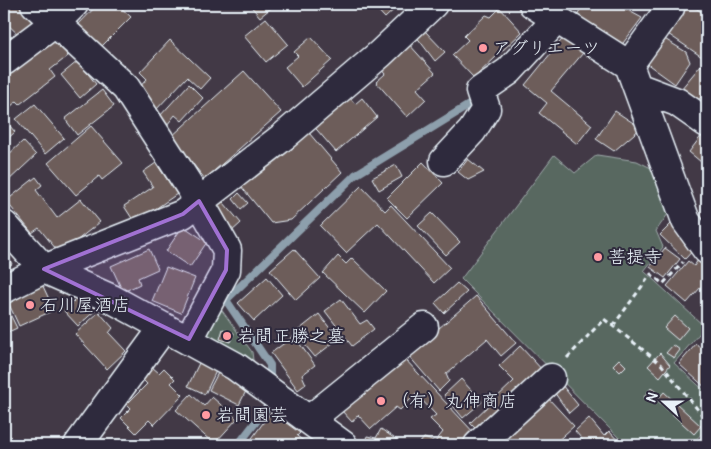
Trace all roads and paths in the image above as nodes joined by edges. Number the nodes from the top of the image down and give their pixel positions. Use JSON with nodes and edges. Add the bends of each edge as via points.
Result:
{"nodes":[{"id":1,"x":35,"y":4,"type":"edge"},
{"id":2,"x":433,"y":4,"type":"edge"},
{"id":3,"x":533,"y":4,"type":"edge"},
{"id":4,"x":670,"y":8,"type":"dead end"},
{"id":5,"x":65,"y":13,"type":"edge"},
{"id":6,"x":557,"y":19,"type":"junction"},
{"id":7,"x":4,"y":61,"type":"edge"},
{"id":8,"x":633,"y":76,"type":"junction"},
{"id":9,"x":707,"y":123,"type":"edge"},
{"id":10,"x":444,"y":161,"type":"dead end"},
{"id":11,"x":199,"y":201,"type":"junction"},
{"id":12,"x":4,"y":225,"type":"edge"},
{"id":13,"x":704,"y":246,"type":"edge"},
{"id":14,"x":44,"y":270,"type":"junction"},
{"id":15,"x":4,"y":289,"type":"edge"},
{"id":16,"x":600,"y":316,"type":"dead end"},
{"id":17,"x":604,"y":319,"type":"junction"},
{"id":18,"x":612,"y":326,"type":"junction"},
{"id":19,"x":164,"y":327,"type":"junction"},
{"id":20,"x":424,"y":327,"type":"dead end"},
{"id":21,"x":189,"y":339,"type":"junction"},
{"id":22,"x":551,"y":378,"type":"joint"},
{"id":23,"x":309,"y":420,"type":"junction"},
{"id":24,"x":707,"y":421,"type":"edge"},
{"id":25,"x":78,"y":445,"type":"edge"},
{"id":26,"x":343,"y":445,"type":"edge"},
{"id":27,"x":478,"y":445,"type":"edge"}],
"edges":[{"from":1,"to":5,"type":"street"},
{"from":2,"to":11,"type":"street","via":[[284,136]]},
{"from":3,"to":6,"type":"street"},
{"from":4,"to":8,"type":"street"},
{"from":5,"to":7,"type":"street"},
{"from":5,"to":11,"type":"street","via":[[126,88]]},
{"from":6,"to":8,"type":"street"},
{"from":6,"to":10,"type":"street","via":[[509,70],[480,91],[486,109],[472,131]]},
{"from":8,"to":9,"type":"street"},
{"from":8,"to":13,"type":"street","via":[[686,221]]},
{"from":11,"to":14,"type":"street","via":[[183,214]]},
{"from":11,"to":21,"type":"street","via":[[227,250],[226,270]]},
{"from":12,"to":14,"type":"street"},
{"from":13,"to":18,"type":"path","via":[[663,284],[651,274]]},
{"from":14,"to":15,"type":"street"},
{"from":14,"to":19,"type":"street","via":[[112,299]]},
{"from":16,"to":17,"type":"path"},
{"from":17,"to":18,"type":"path"},
{"from":17,"to":22,"type":"path"},
{"from":18,"to":24,"type":"path","via":[[661,364]]},
{"from":19,"to":21,"type":"street"},
{"from":19,"to":25,"type":"street"},
{"from":20,"to":23,"type":"street"},
{"from":21,"to":23,"type":"street","via":[[236,366]]},
{"from":22,"to":27,"type":"street"},
{"from":23,"to":26,"type":"street"}]}
